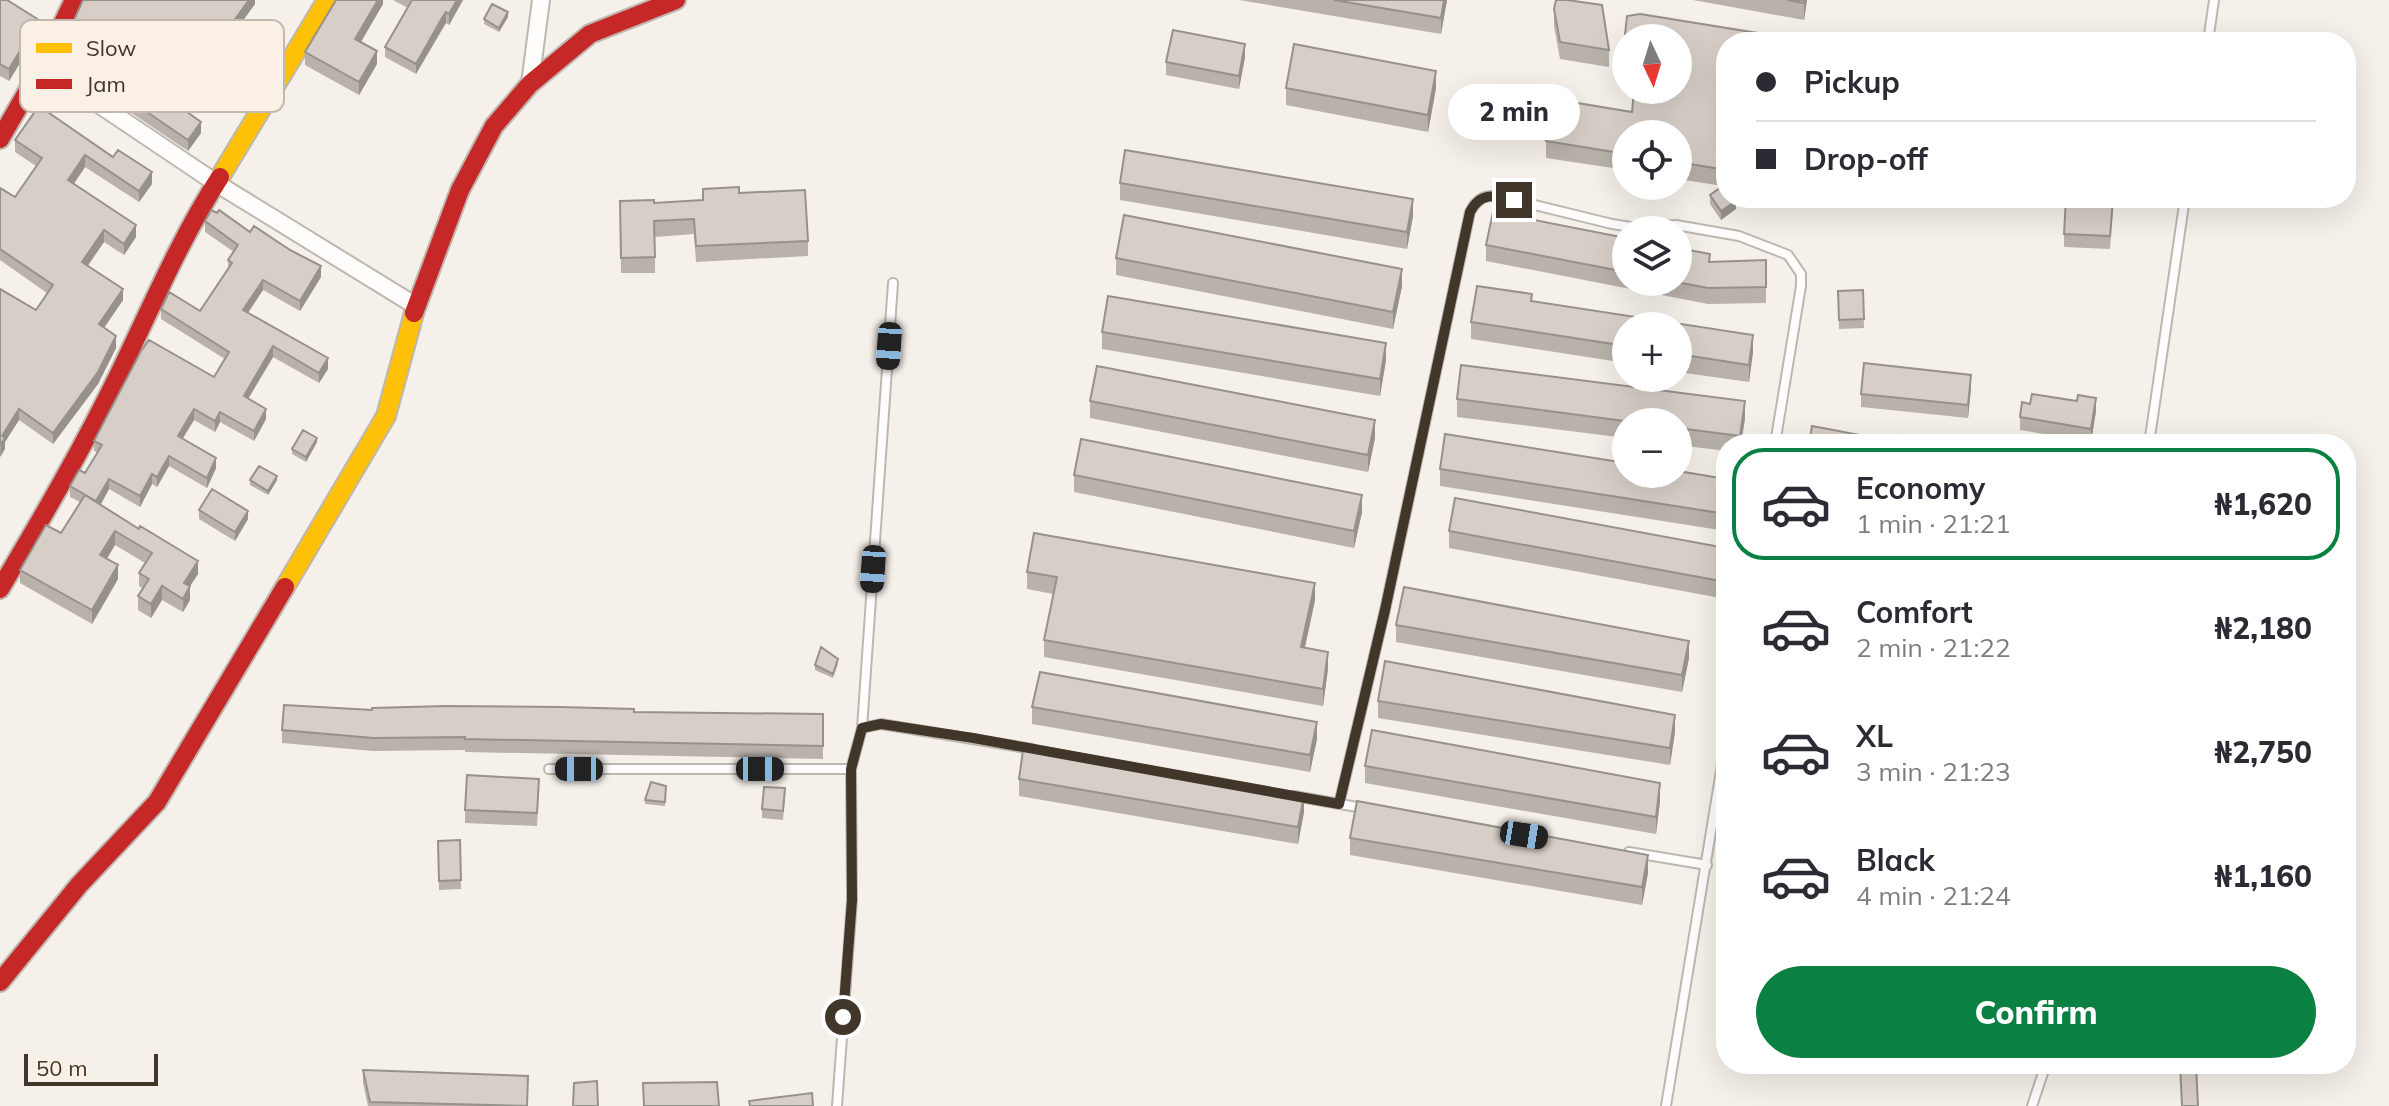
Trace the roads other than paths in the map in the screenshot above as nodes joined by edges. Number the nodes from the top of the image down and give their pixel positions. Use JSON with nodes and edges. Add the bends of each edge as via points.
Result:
{"nodes":[{"id":1,"x":74,"y":0,"type":"edge"},
{"id":2,"x":327,"y":0,"type":"edge"},
{"id":3,"x":541,"y":0,"type":"edge"},
{"id":4,"x":676,"y":0,"type":"edge"},
{"id":5,"x":2214,"y":0,"type":"edge"},
{"id":6,"x":64,"y":20,"type":"edge"},
{"id":7,"x":2209,"y":32,"type":"edge"},
{"id":8,"x":284,"y":73,"type":"edge"},
{"id":9,"x":530,"y":84,"type":"junction"},
{"id":10,"x":20,"y":104,"type":"edge"},
{"id":11,"x":110,"y":112,"type":"edge"},
{"id":12,"x":261,"y":112,"type":"edge"},
{"id":13,"x":0,"y":139,"type":"edge"},
{"id":14,"x":216,"y":183,"type":"junction"},
{"id":15,"x":2184,"y":208,"type":"edge"},
{"id":16,"x":893,"y":283,"type":"dead end"},
{"id":17,"x":416,"y":306,"type":"junction"},
{"id":18,"x":1777,"y":434,"type":"edge"},
{"id":19,"x":2150,"y":434,"type":"edge"},
{"id":20,"x":0,"y":589,"type":"edge"},
{"id":21,"x":862,"y":728,"type":"junction"},
{"id":22,"x":1048,"y":752,"type":"edge"},
{"id":23,"x":549,"y":769,"type":"dead end"},
{"id":24,"x":851,"y":769,"type":"junction"},
{"id":25,"x":1291,"y":795,"type":"edge"},
{"id":26,"x":1339,"y":804,"type":"junction"},
{"id":27,"x":1716,"y":806,"type":"edge"},
{"id":28,"x":1370,"y":809,"type":"edge"},
{"id":29,"x":1616,"y":850,"type":"edge"},
{"id":30,"x":1707,"y":865,"type":"junction"},
{"id":31,"x":0,"y":982,"type":"edge"},
{"id":32,"x":2043,"y":1074,"type":"edge"},
{"id":33,"x":837,"y":1106,"type":"edge"},
{"id":34,"x":1666,"y":1106,"type":"edge"},
{"id":35,"x":2032,"y":1106,"type":"edge"}],
"edges":[{"from":1,"to":6,"type":"street"},
{"from":2,"to":8,"type":"street"},
{"from":3,"to":9,"type":"street"},
{"from":4,"to":9,"type":"street","via":[[590,34]]},
{"from":5,"to":7,"type":"lane"},
{"from":9,"to":17,"type":"street","via":[[494,126],[460,190]]},
{"from":10,"to":13,"type":"street"},
{"from":11,"to":14,"type":"street"},
{"from":12,"to":14,"type":"street"},
{"from":14,"to":17,"type":"street"},
{"from":14,"to":20,"type":"street","via":[[55,496]]},
{"from":15,"to":19,"type":"lane"},
{"from":16,"to":21,"type":"lane"},
{"from":17,"to":31,"type":"street","via":[[386,416],[157,802],[79,885]]},
{"from":18,"to":26,"type":"lane","via":[[1801,286],[1797,263],[1788,255],[1693,226],[1631,227],[1498,196],[1475,202]]},
{"from":21,"to":22,"type":"lane","via":[[881,724]]},
{"from":21,"to":24,"type":"lane"},
{"from":23,"to":24,"type":"lane"},
{"from":24,"to":33,"type":"lane","via":[[852,900]]},
{"from":25,"to":26,"type":"lane"},
{"from":26,"to":28,"type":"lane"},
{"from":27,"to":30,"type":"lane"},
{"from":29,"to":30,"type":"lane"},
{"from":30,"to":34,"type":"lane"},
{"from":32,"to":35,"type":"lane"}]}
